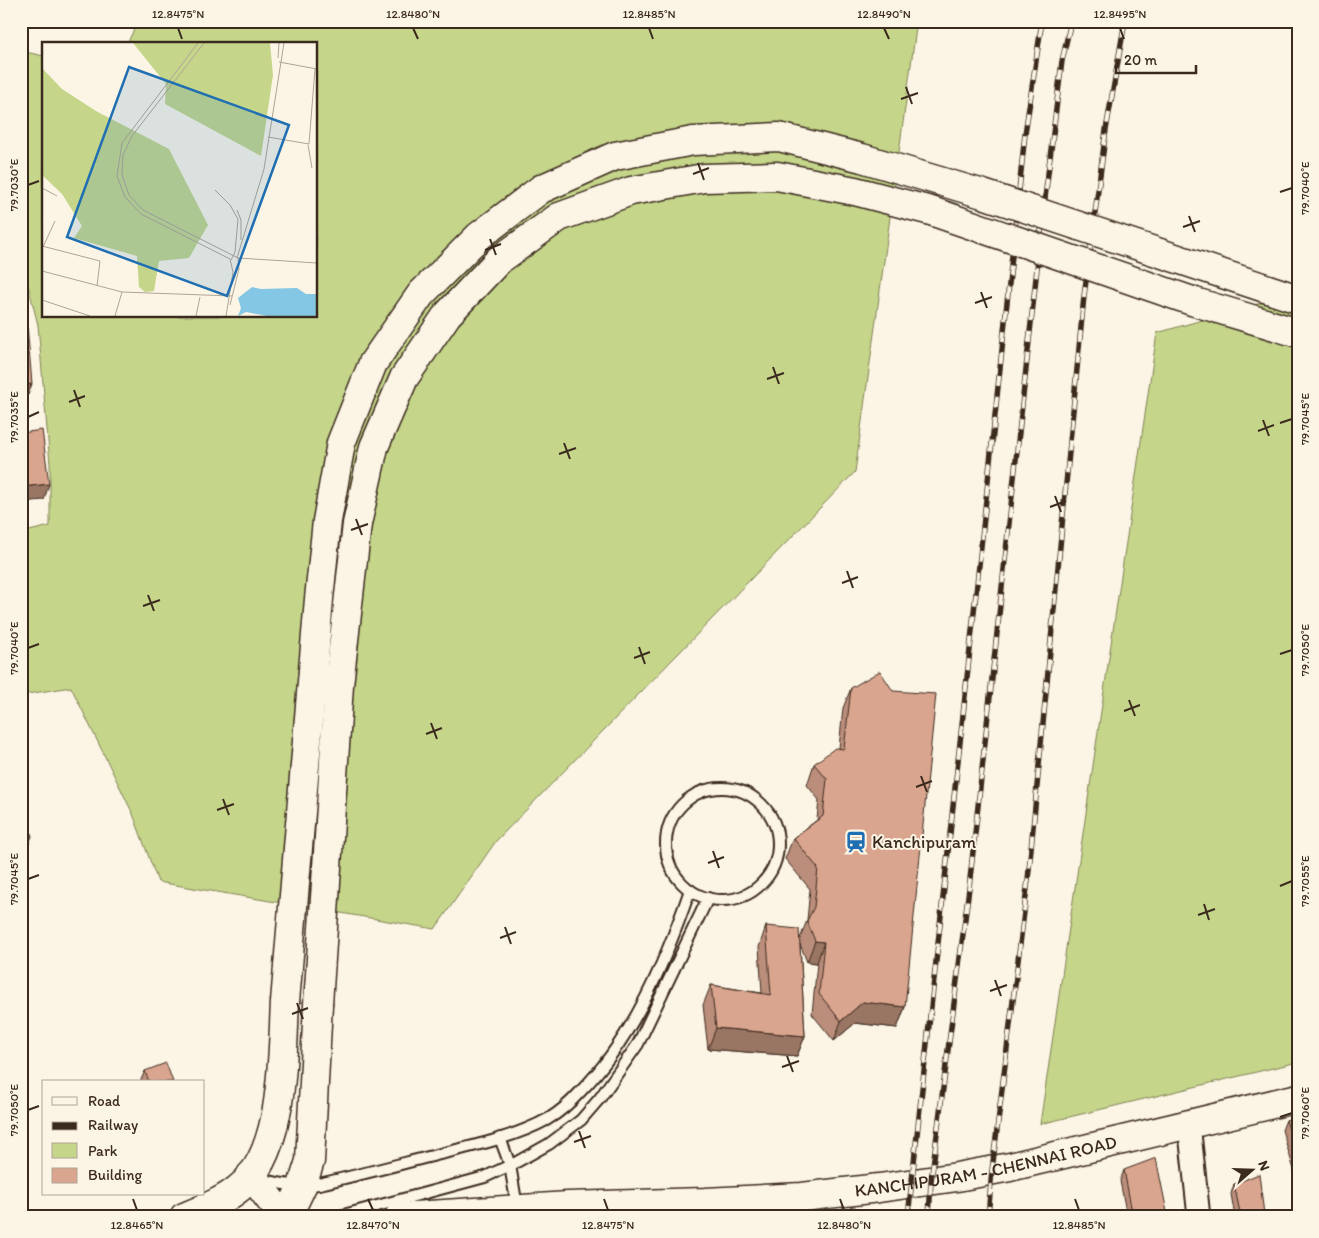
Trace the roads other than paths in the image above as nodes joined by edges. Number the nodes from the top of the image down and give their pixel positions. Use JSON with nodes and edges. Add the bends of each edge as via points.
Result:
{"nodes":[{"id":1,"x":1298,"y":299,"type":"edge"},
{"id":2,"x":1298,"y":333,"type":"edge"},
{"id":3,"x":690,"y":890,"type":"junction"},
{"id":4,"x":708,"y":898,"type":"junction"},
{"id":5,"x":1298,"y":1098,"type":"edge"},
{"id":6,"x":1189,"y":1124,"type":"junction"},
{"id":7,"x":500,"y":1138,"type":"junction"},
{"id":8,"x":510,"y":1165,"type":"junction"},
{"id":9,"x":251,"y":1175,"type":"junction"},
{"id":10,"x":302,"y":1186,"type":"junction"},
{"id":11,"x":517,"y":1208,"type":"junction"},
{"id":12,"x":184,"y":1217,"type":"edge"},
{"id":13,"x":287,"y":1217,"type":"edge"},
{"id":14,"x":336,"y":1217,"type":"edge"},
{"id":15,"x":399,"y":1217,"type":"edge"},
{"id":16,"x":1199,"y":1217,"type":"edge"}],
"edges":[{"from":1,"to":9,"type":"main road","bridge":true,"via":[[983,194],[779,137],[693,142],[615,156],[541,190],[479,236],[421,294],[373,363],[341,443],[327,521],[318,608],[278,1108],[271,1138]]},
{"from":2,"to":10,"type":"main road","bridge":true,"via":[[1195,302],[930,211],[855,191],[777,176],[704,178],[631,191],[559,217],[499,260],[447,315],[404,378],[374,447],[357,524],[339,685],[310,1160]]},
{"from":3,"to":4,"type":"lane"},
{"from":3,"to":4,"type":"lane","via":[[680,882],[670,866],[666,849],[674,814],[686,801],[702,792],[719,788],[737,790],[753,798],[767,811],[776,828],[778,847],[774,866],[764,882],[749,894],[731,900]]},
{"from":3,"to":7,"type":"lane","via":[[649,990],[628,1030],[602,1068],[550,1118]]},
{"from":4,"to":8,"type":"lane","via":[[638,1044],[600,1098],[581,1120],[549,1144]]},
{"from":5,"to":6,"type":"main road","name":"KANCHIPURAM - CHENNAI ROAD"},
{"from":6,"to":11,"type":"main road","name":"KANCHIPURAM - CHENNAI ROAD","via":[[1010,1167],[880,1188],[724,1201]]},
{"from":6,"to":16,"type":"street"},
{"from":7,"to":8,"type":"lane"},
{"from":7,"to":10,"type":"lane"},
{"from":8,"to":11,"type":"lane"},
{"from":8,"to":14,"type":"lane","via":[[485,1177]]},
{"from":9,"to":10,"type":"lane"},
{"from":9,"to":12,"type":"main road","via":[[239,1188],[209,1207]]},
{"from":9,"to":13,"type":"main road"},
{"from":10,"to":13,"type":"main road"},
{"from":11,"to":15,"type":"main road","name":"KANCHIPURAM - CHENNAI ROAD"}]}
